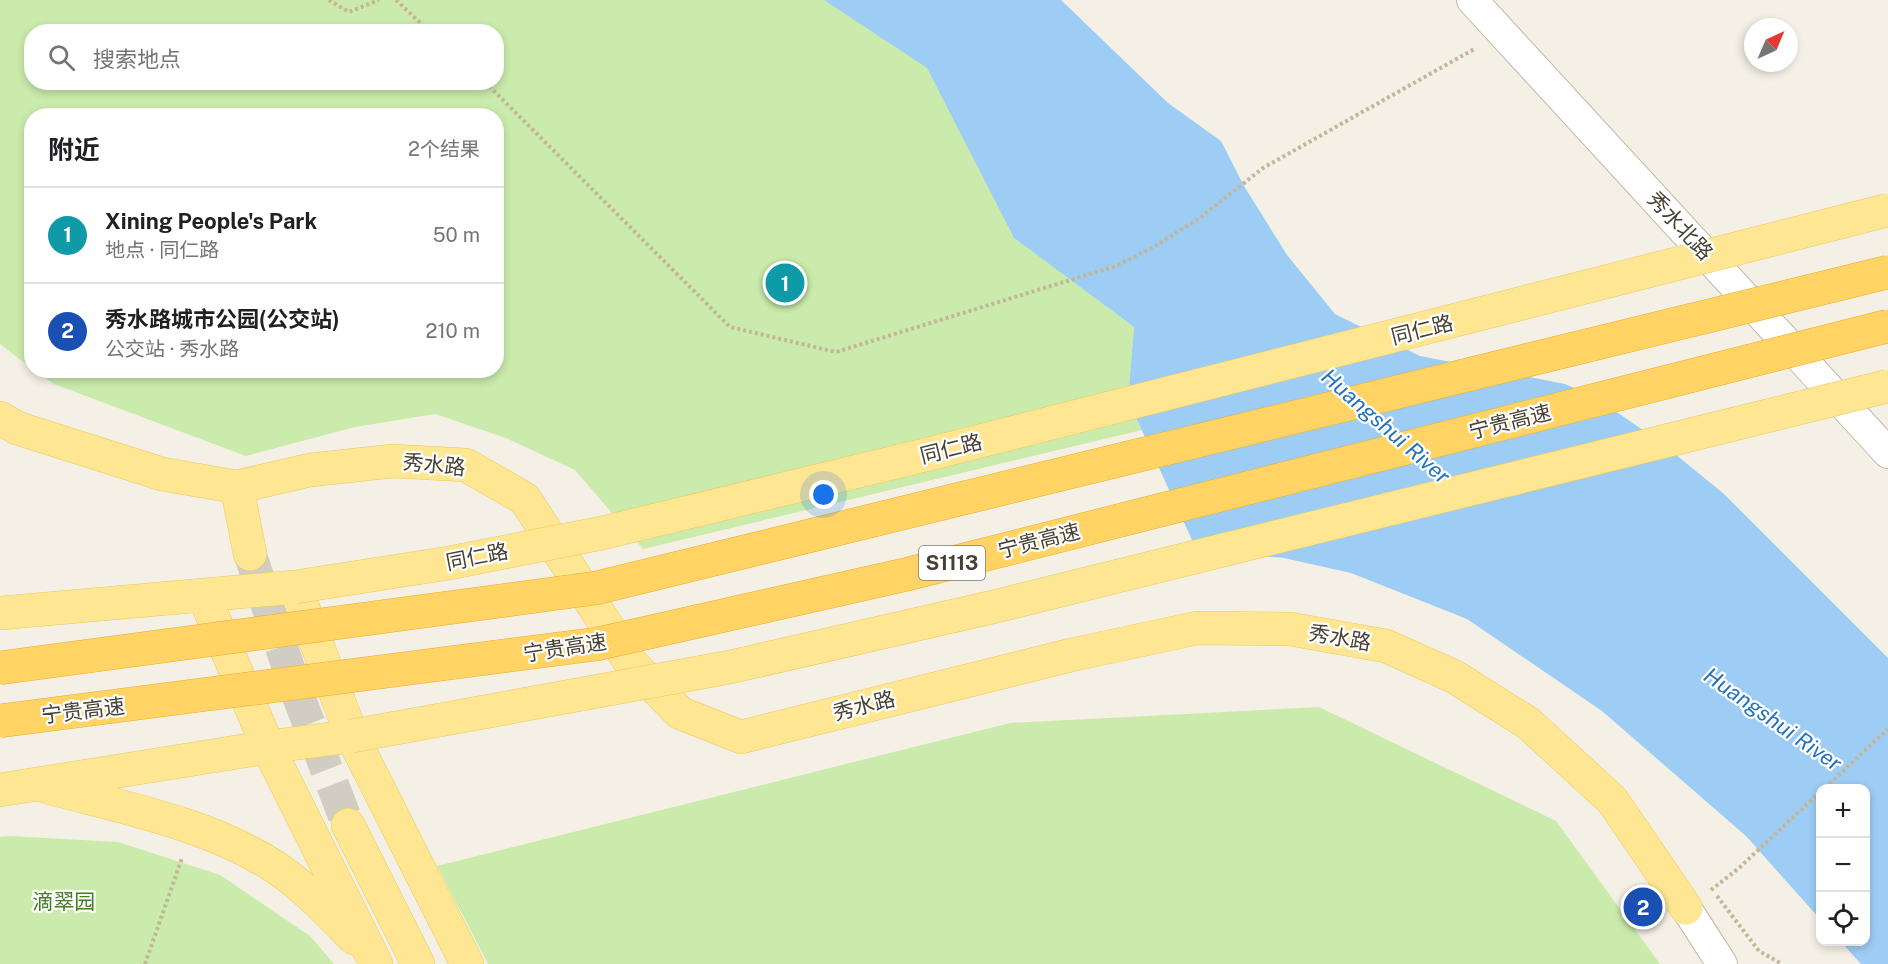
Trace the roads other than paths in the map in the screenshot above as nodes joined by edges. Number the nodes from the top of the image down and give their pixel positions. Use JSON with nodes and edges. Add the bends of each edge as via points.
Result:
{"nodes":[{"id":1,"x":1472,"y":0,"type":"edge"},
{"id":2,"x":1888,"y":210,"type":"edge"},
{"id":3,"x":1888,"y":272,"type":"edge"},
{"id":4,"x":1888,"y":326,"type":"edge"},
{"id":5,"x":1888,"y":386,"type":"edge"},
{"id":6,"x":0,"y":418,"type":"edge"},
{"id":7,"x":1888,"y":453,"type":"edge"},
{"id":8,"x":237,"y":487,"type":"junction"},
{"id":9,"x":250,"y":554,"type":"tunnel mouth"},
{"id":10,"x":295,"y":587,"type":"junction"},
{"id":11,"x":204,"y":596,"type":"junction"},
{"id":12,"x":0,"y":613,"type":"edge"},
{"id":13,"x":0,"y":668,"type":"edge"},
{"id":14,"x":0,"y":721,"type":"edge"},
{"id":15,"x":352,"y":736,"type":"junction"},
{"id":16,"x":268,"y":747,"type":"junction"},
{"id":17,"x":40,"y":785,"type":"junction"},
{"id":18,"x":0,"y":790,"type":"edge"},
{"id":19,"x":348,"y":825,"type":"tunnel mouth"},
{"id":20,"x":1699,"y":899,"type":"joint"},
{"id":21,"x":374,"y":960,"type":"edge"},
{"id":22,"x":418,"y":964,"type":"edge"},
{"id":23,"x":466,"y":964,"type":"edge"},
{"id":24,"x":1722,"y":964,"type":"edge"}],
"edges":[{"from":1,"to":7,"type":"street","name":"秀水北路"},
{"from":2,"to":10,"type":"main road","name":"同仁路","bridge":true,"via":[[941,451],[602,533],[449,563]]},
{"from":3,"to":13,"type":"highway","bridge":true,"via":[[596,588]]},
{"from":4,"to":14,"type":"highway","name":"宁贵高速","number":"S1113","bridge":true,"via":[[908,574],[597,644]]},
{"from":5,"to":15,"type":"main road","bridge":true,"via":[[939,620],[730,667]]},
{"from":6,"to":8,"type":"main road","name":"秀水路","via":[[17,428],[162,474]]},
{"from":8,"to":9,"type":"main road"},
{"from":8,"to":20,"type":"main road","name":"秀水路","via":[[310,470],[393,461],[466,465],[525,498],[630,662],[680,713],[741,737],[1197,628],[1290,629],[1386,646],[1455,678],[1528,723],[1612,800]]},
{"from":10,"to":11,"type":"main road","name":"同仁路"},
{"from":10,"to":15,"type":"main road"},
{"from":11,"to":12,"type":"main road","name":"同仁路"},
{"from":11,"to":16,"type":"main road"},
{"from":15,"to":16,"type":"main road"},
{"from":15,"to":23,"type":"main road"},
{"from":16,"to":17,"type":"main road"},
{"from":16,"to":21,"type":"main road"},
{"from":17,"to":18,"type":"main road"},
{"from":17,"to":21,"type":"main road","via":[[193,828],[275,867],[308,893]]},
{"from":19,"to":22,"type":"main road"},
{"from":20,"to":24,"type":"street","name":"秀水路"}]}
